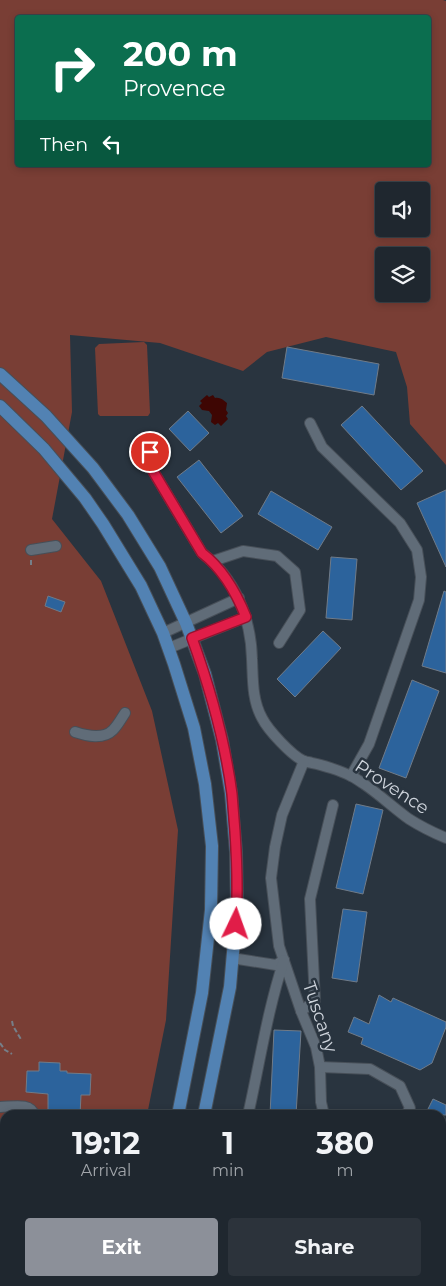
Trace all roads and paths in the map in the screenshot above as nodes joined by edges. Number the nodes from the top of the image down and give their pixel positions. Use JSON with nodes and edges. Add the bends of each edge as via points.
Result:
{"nodes":[{"id":1,"x":0,"y":374,"type":"edge"},
{"id":2,"x":0,"y":406,"type":"edge"},
{"id":3,"x":310,"y":423,"type":"dead end"},
{"id":4,"x":150,"y":452,"type":"dead end"},
{"id":5,"x":56,"y":546,"type":"dead end"},
{"id":6,"x":31,"y":550,"type":"dead end"},
{"id":7,"x":213,"y":561,"type":"junction"},
{"id":8,"x":239,"y":598,"type":"junction"},
{"id":9,"x":246,"y":617,"type":"junction"},
{"id":10,"x":186,"y":623,"type":"junction"},
{"id":11,"x":163,"y":633,"type":"junction"},
{"id":12,"x":192,"y":638,"type":"junction"},
{"id":13,"x":279,"y":643,"type":"dead end"},
{"id":14,"x":169,"y":648,"type":"junction"},
{"id":15,"x":125,"y":713,"type":"dead end"},
{"id":16,"x":75,"y":732,"type":"dead end"},
{"id":17,"x":304,"y":761,"type":"junction"},
{"id":18,"x":351,"y":776,"type":"junction"},
{"id":19,"x":333,"y":805,"type":"dead end"},
{"id":20,"x":445,"y":835,"type":"edge"},
{"id":21,"x":232,"y":958,"type":"junction"},
{"id":22,"x":284,"y":960,"type":"junction"},
{"id":23,"x":301,"y":1011,"type":"junction"},
{"id":24,"x":12,"y":1021,"type":"dead end"},
{"id":25,"x":22,"y":1041,"type":"dead end"},
{"id":26,"x":0,"y":1043,"type":"edge"},
{"id":27,"x":12,"y":1054,"type":"dead end"},
{"id":28,"x":320,"y":1067,"type":"junction"},
{"id":29,"x":0,"y":1107,"type":"edge"},
{"id":30,"x":33,"y":1110,"type":"edge"},
{"id":31,"x":179,"y":1110,"type":"edge"},
{"id":32,"x":205,"y":1110,"type":"edge"},
{"id":33,"x":249,"y":1110,"type":"edge"},
{"id":34,"x":323,"y":1110,"type":"edge"},
{"id":35,"x":409,"y":1110,"type":"edge"}],
"edges":[{"from":1,"to":10,"type":"main road","via":[[46,416],[93,468],[128,515],[160,567]]},
{"from":2,"to":11,"type":"main road","via":[[44,449],[85,498],[141,586]]},
{"from":3,"to":18,"type":"street","via":[[322,447],[400,523],[417,550],[421,577],[419,600],[369,744]]},
{"from":4,"to":7,"type":"street","name":"Provence","via":[[153,471],[202,553]]},
{"from":5,"to":6,"type":"street"},
{"from":7,"to":8,"type":"street","name":"Provence"},
{"from":7,"to":13,"type":"street","via":[[243,551],[277,556],[295,572],[300,610]]},
{"from":8,"to":9,"type":"street","name":"Provence"},
{"from":8,"to":10,"type":"street"},
{"from":9,"to":12,"type":"street"},
{"from":9,"to":17,"type":"street","name":"Provence","via":[[250,631],[254,695],[262,718],[274,735]]},
{"from":10,"to":11,"type":"street"},
{"from":10,"to":12,"type":"main road"},
{"from":11,"to":14,"type":"main road"},
{"from":12,"to":14,"type":"street"},
{"from":12,"to":21,"type":"main road","via":[[205,674],[232,793],[237,906]]},
{"from":14,"to":31,"type":"main road","via":[[194,728],[212,846],[211,910],[202,993]]},
{"from":15,"to":16,"type":"street","via":[[108,734],[89,736]]},
{"from":17,"to":18,"type":"street","name":"Provence"},
{"from":17,"to":22,"type":"street","name":"Tuscany","via":[[282,815],[271,878],[279,946]]},
{"from":18,"to":20,"type":"street","name":"Provence","via":[[410,820]]},
{"from":19,"to":23,"type":"street","via":[[310,899],[316,1002]]},
{"from":21,"to":22,"type":"street","via":[[276,965]]},
{"from":21,"to":32,"type":"main road","via":[[230,987]]},
{"from":22,"to":23,"type":"street","name":"Tuscany"},
{"from":22,"to":33,"type":"street","via":[[265,1027]]},
{"from":23,"to":28,"type":"street","name":"Tuscany","via":[[316,1047]]},
{"from":24,"to":25,"type":"path"},
{"from":26,"to":27,"type":"path"},
{"from":28,"to":34,"type":"street","name":"Tuscany"},
{"from":28,"to":35,"type":"street","via":[[370,1069],[400,1086]]},
{"from":29,"to":30,"type":"street","via":[[28,1106]]}]}
